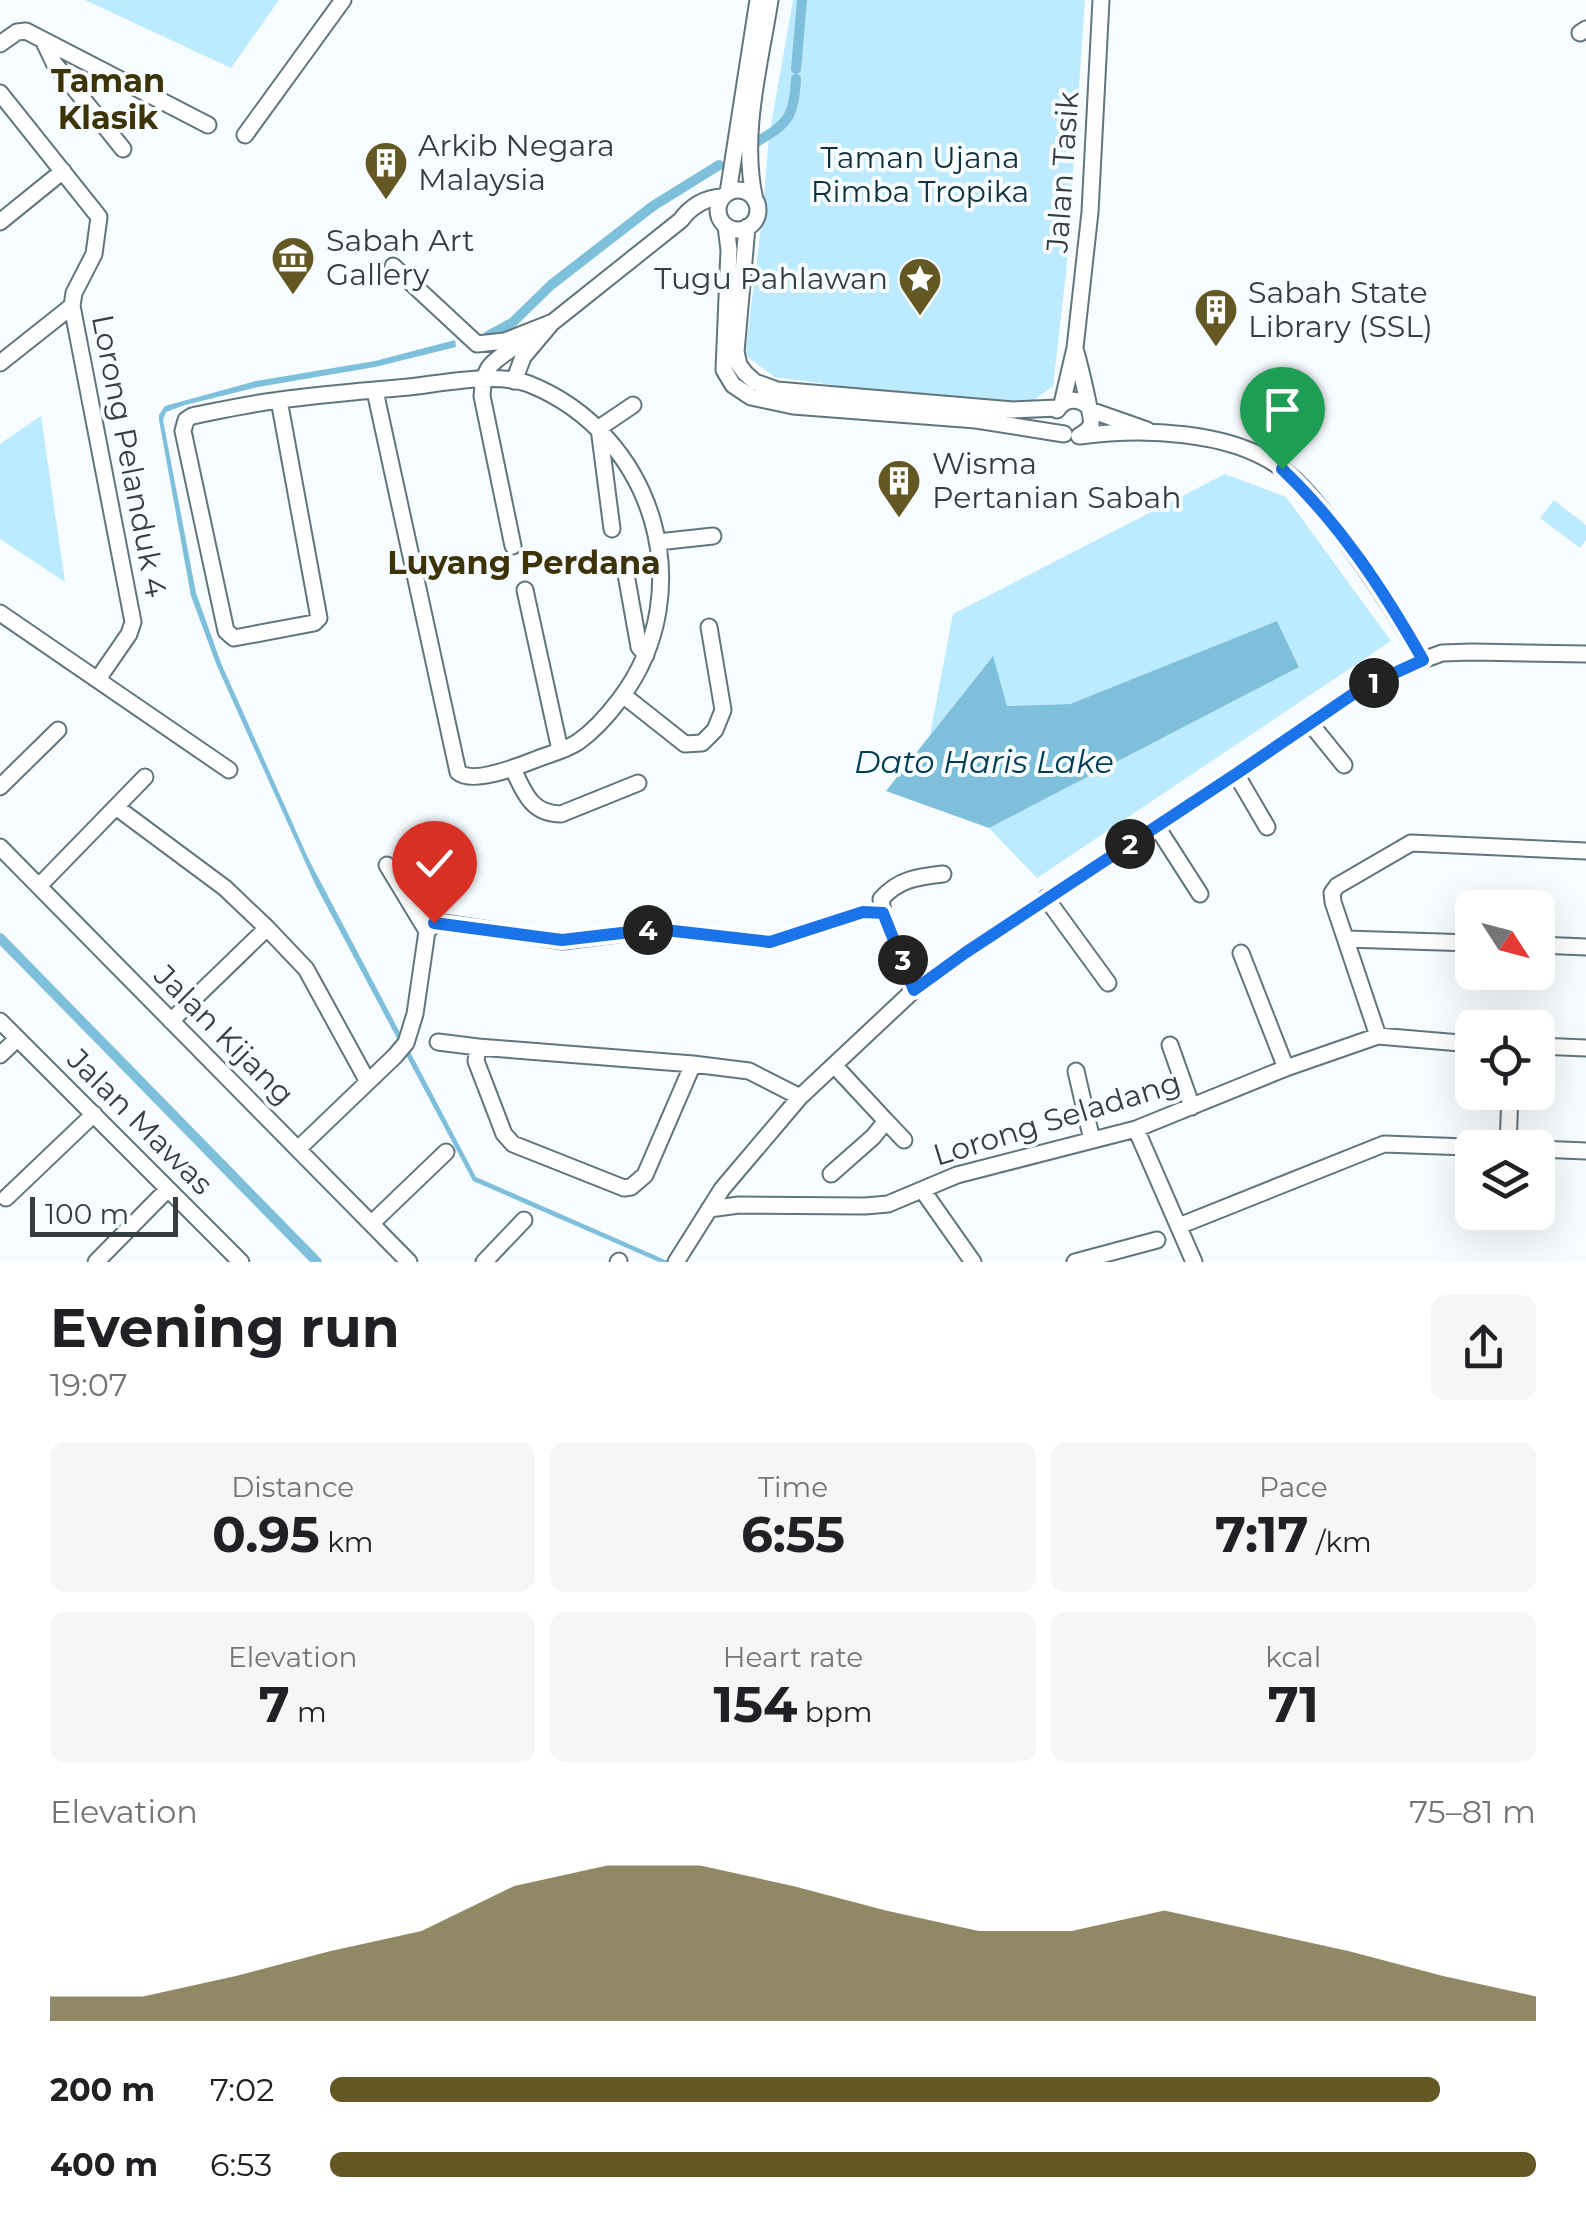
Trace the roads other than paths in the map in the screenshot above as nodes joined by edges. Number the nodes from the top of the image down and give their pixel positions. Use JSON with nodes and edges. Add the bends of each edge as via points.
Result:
{"nodes":[{"id":1,"x":343,"y":0,"type":"edge"},
{"id":2,"x":758,"y":0,"type":"edge"},
{"id":3,"x":770,"y":0,"type":"edge"},
{"id":4,"x":1101,"y":0,"type":"edge"},
{"id":5,"x":43,"y":40,"type":"junction"},
{"id":6,"x":0,"y":44,"type":"edge"},
{"id":7,"x":0,"y":93,"type":"edge"},
{"id":8,"x":208,"y":125,"type":"dead end"},
{"id":9,"x":245,"y":135,"type":"dead end"},
{"id":10,"x":122,"y":149,"type":"dead end"},
{"id":11,"x":63,"y":171,"type":"junction"},
{"id":12,"x":725,"y":195,"type":"junction"},
{"id":13,"x":754,"y":200,"type":"junction"},
{"id":14,"x":681,"y":220,"type":"junction"},
{"id":15,"x":0,"y":222,"type":"edge"},
{"id":16,"x":723,"y":222,"type":"junction"},
{"id":17,"x":747,"y":227,"type":"junction"},
{"id":18,"x":393,"y":266,"type":"dead end"},
{"id":19,"x":72,"y":306,"type":"junction"},
{"id":20,"x":531,"y":340,"type":"junction"},
{"id":21,"x":1075,"y":348,"type":"junction"},
{"id":22,"x":0,"y":364,"type":"edge"},
{"id":23,"x":483,"y":379,"type":"junction"},
{"id":24,"x":520,"y":382,"type":"junction"},
{"id":25,"x":375,"y":390,"type":"junction"},
{"id":26,"x":278,"y":400,"type":"junction"},
{"id":27,"x":632,"y":405,"type":"dead end"},
{"id":28,"x":1060,"y":406,"type":"junction"},
{"id":29,"x":1090,"y":409,"type":"junction"},
{"id":30,"x":599,"y":428,"type":"junction"},
{"id":31,"x":1150,"y":432,"type":"junction"},
{"id":32,"x":1072,"y":435,"type":"junction"},
{"id":33,"x":612,"y":529,"type":"dead end"},
{"id":34,"x":714,"y":536,"type":"dead end"},
{"id":35,"x":658,"y":542,"type":"junction"},
{"id":36,"x":513,"y":546,"type":"dead end"},
{"id":37,"x":624,"y":563,"type":"dead end"},
{"id":38,"x":526,"y":590,"type":"dead end"},
{"id":39,"x":0,"y":612,"type":"edge"},
{"id":40,"x":709,"y":627,"type":"dead end"},
{"id":41,"x":1586,"y":654,"type":"edge"},
{"id":42,"x":646,"y":655,"type":"junction"},
{"id":43,"x":1423,"y":660,"type":"junction"},
{"id":44,"x":98,"y":679,"type":"junction"},
{"id":45,"x":623,"y":695,"type":"junction"},
{"id":46,"x":1310,"y":722,"type":"junction"},
{"id":47,"x":58,"y":730,"type":"dead end"},
{"id":48,"x":560,"y":750,"type":"junction"},
{"id":49,"x":1344,"y":765,"type":"dead end"},
{"id":50,"x":513,"y":768,"type":"junction"},
{"id":51,"x":229,"y":770,"type":"dead end"},
{"id":52,"x":1236,"y":774,"type":"junction"},
{"id":53,"x":145,"y":776,"type":"dead end"},
{"id":54,"x":638,"y":783,"type":"dead end"},
{"id":55,"x":0,"y":787,"type":"edge"},
{"id":56,"x":116,"y":807,"type":"junction"},
{"id":57,"x":1158,"y":826,"type":"junction"},
{"id":58,"x":1267,"y":827,"type":"dead end"},
{"id":59,"x":0,"y":847,"type":"edge"},
{"id":60,"x":1586,"y":851,"type":"edge"},
{"id":61,"x":388,"y":864,"type":"dead end"},
{"id":62,"x":944,"y":874,"type":"dead end"},
{"id":63,"x":39,"y":886,"type":"junction"},
{"id":64,"x":1200,"y":894,"type":"dead end"},
{"id":65,"x":1046,"y":898,"type":"junction"},
{"id":66,"x":883,"y":913,"type":"junction"},
{"id":67,"x":268,"y":928,"type":"junction"},
{"id":68,"x":427,"y":932,"type":"junction"},
{"id":69,"x":1346,"y":938,"type":"junction"},
{"id":70,"x":1455,"y":942,"type":"edge"},
{"id":71,"x":1555,"y":946,"type":"edge"},
{"id":72,"x":1586,"y":947,"type":"edge"},
{"id":73,"x":1241,"y":953,"type":"dead end"},
{"id":74,"x":1108,"y":983,"type":"dead end"},
{"id":75,"x":914,"y":990,"type":"junction"},
{"id":76,"x":0,"y":1021,"type":"edge"},
{"id":77,"x":171,"y":1021,"type":"junction"},
{"id":78,"x":1378,"y":1036,"type":"junction"},
{"id":79,"x":17,"y":1039,"type":"junction"},
{"id":80,"x":438,"y":1042,"type":"dead end"},
{"id":81,"x":1455,"y":1043,"type":"edge"},
{"id":82,"x":1170,"y":1045,"type":"dead end"},
{"id":83,"x":478,"y":1047,"type":"junction"},
{"id":84,"x":1555,"y":1047,"type":"edge"},
{"id":85,"x":1586,"y":1048,"type":"edge"},
{"id":86,"x":0,"y":1055,"type":"edge"},
{"id":87,"x":694,"y":1064,"type":"junction"},
{"id":88,"x":834,"y":1065,"type":"junction"},
{"id":89,"x":1286,"y":1068,"type":"junction"},
{"id":90,"x":1076,"y":1071,"type":"dead end"},
{"id":91,"x":368,"y":1082,"type":"junction"},
{"id":92,"x":800,"y":1097,"type":"junction"},
{"id":93,"x":1192,"y":1107,"type":"junction"},
{"id":94,"x":94,"y":1114,"type":"junction"},
{"id":95,"x":886,"y":1121,"type":"junction"},
{"id":96,"x":1136,"y":1130,"type":"junction"},
{"id":97,"x":904,"y":1140,"type":"dead end"},
{"id":98,"x":1092,"y":1140,"type":"junction"},
{"id":99,"x":1455,"y":1147,"type":"edge"},
{"id":100,"x":298,"y":1149,"type":"junction"},
{"id":101,"x":1555,"y":1150,"type":"edge"},
{"id":102,"x":1586,"y":1151,"type":"edge"},
{"id":103,"x":446,"y":1152,"type":"dead end"},
{"id":104,"x":831,"y":1174,"type":"dead end"},
{"id":105,"x":168,"y":1188,"type":"junction"},
{"id":106,"x":722,"y":1189,"type":"junction"},
{"id":107,"x":923,"y":1191,"type":"junction"},
{"id":108,"x":6,"y":1198,"type":"dead end"},
{"id":109,"x":740,"y":1205,"type":"junction"},
{"id":110,"x":709,"y":1209,"type":"junction"},
{"id":111,"x":524,"y":1220,"type":"dead end"},
{"id":112,"x":372,"y":1223,"type":"junction"},
{"id":113,"x":1179,"y":1226,"type":"junction"},
{"id":114,"x":1157,"y":1240,"type":"dead end"},
{"id":115,"x":103,"y":1260,"type":"edge"},
{"id":116,"x":241,"y":1262,"type":"edge"},
{"id":117,"x":409,"y":1262,"type":"edge"},
{"id":118,"x":484,"y":1262,"type":"edge"},
{"id":119,"x":676,"y":1262,"type":"edge"},
{"id":120,"x":972,"y":1262,"type":"edge"},
{"id":121,"x":1075,"y":1262,"type":"edge"},
{"id":122,"x":1194,"y":1262,"type":"edge"}],
"edges":[{"from":1,"to":9,"type":"street"},
{"from":2,"to":12,"type":"street"},
{"from":3,"to":13,"type":"street","via":[[750,131]]},
{"from":4,"to":21,"type":"street","name":"Jalan Tasik"},
{"from":5,"to":6,"type":"street","via":[[17,32]]},
{"from":5,"to":8,"type":"street"},
{"from":5,"to":10,"type":"street"},
{"from":7,"to":11,"type":"street","name":"Lorong Pelanduk 4"},
{"from":11,"to":15,"type":"street"},
{"from":11,"to":19,"type":"street","name":"Lorong Pelanduk 4","via":[[99,218],[94,254]]},
{"from":12,"to":13,"type":"street","via":[[746,191]]},
{"from":12,"to":14,"type":"street","via":[[705,200]]},
{"from":12,"to":16,"type":"street","via":[[718,207]]},
{"from":13,"to":17,"type":"street","via":[[756,218]]},
{"from":14,"to":16,"type":"street","via":[[705,210]]},
{"from":14,"to":20,"type":"street"},
{"from":16,"to":17,"type":"street"},
{"from":16,"to":32,"type":"street","via":[[729,250],[723,360],[728,378],[743,392],[793,406]]},
{"from":17,"to":28,"type":"street","via":[[736,352],[755,382],[777,390],[1013,410]]},
{"from":18,"to":20,"type":"street","via":[[477,344]]},
{"from":19,"to":22,"type":"street"},
{"from":19,"to":44,"type":"street","name":"Lorong Pelanduk 4","via":[[133,622]]},
{"from":20,"to":23,"type":"street","via":[[488,364]]},
{"from":20,"to":24,"type":"street"},
{"from":21,"to":28,"type":"street","name":"Jalan Tasik"},
{"from":21,"to":29,"type":"street","name":"Jalan Tasik"},
{"from":23,"to":24,"type":"street"},
{"from":23,"to":25,"type":"street"},
{"from":23,"to":36,"type":"street"},
{"from":24,"to":30,"type":"street"},
{"from":25,"to":26,"type":"street"},
{"from":25,"to":50,"type":"street","via":[[456,766],[470,778]]},
{"from":26,"to":26,"type":"street","via":[[192,416],[183,431],[226,632],[234,638],[320,618]]},
{"from":27,"to":30,"type":"street"},
{"from":28,"to":29,"type":"street","via":[[1076,400]]},
{"from":28,"to":32,"type":"street","via":[[1056,424]]},
{"from":29,"to":31,"type":"street"},
{"from":29,"to":32,"type":"street","via":[[1088,430]]},
{"from":30,"to":33,"type":"street"},
{"from":30,"to":35,"type":"street","via":[[648,504]]},
{"from":31,"to":32,"type":"street"},
{"from":31,"to":43,"type":"street","via":[[1239,447],[1282,469],[1361,561]]},
{"from":34,"to":35,"type":"street"},
{"from":35,"to":42,"type":"street","via":[[661,584]]},
{"from":37,"to":42,"type":"street"},
{"from":38,"to":48,"type":"street"},
{"from":39,"to":44,"type":"street"},
{"from":40,"to":45,"type":"street","via":[[724,710],[702,743],[684,744]]},
{"from":41,"to":43,"type":"street","via":[[1457,652]]},
{"from":42,"to":45,"type":"street"},
{"from":43,"to":46,"type":"street"},
{"from":44,"to":51,"type":"street"},
{"from":45,"to":48,"type":"street","via":[[600,724]]},
{"from":46,"to":49,"type":"street"},
{"from":46,"to":52,"type":"street"},
{"from":47,"to":55,"type":"street"},
{"from":48,"to":50,"type":"street"},
{"from":50,"to":54,"type":"street","via":[[529,802],[552,814]]},
{"from":52,"to":57,"type":"street"},
{"from":52,"to":58,"type":"street"},
{"from":53,"to":56,"type":"street"},
{"from":56,"to":63,"type":"street"},
{"from":56,"to":67,"type":"street"},
{"from":57,"to":64,"type":"street"},
{"from":57,"to":65,"type":"street"},
{"from":59,"to":63,"type":"street","name":"Jalan Kijang"},
{"from":60,"to":69,"type":"street","via":[[1411,843],[1332,893]]},
{"from":61,"to":68,"type":"street"},
{"from":62,"to":66,"type":"street","via":[[897,884],[881,899]]},
{"from":63,"to":77,"type":"street","name":"Jalan Kijang"},
{"from":65,"to":74,"type":"street"},
{"from":65,"to":75,"type":"street"},
{"from":66,"to":68,"type":"street","via":[[863,912],[770,942],[656,929],[562,940],[437,922]]},
{"from":66,"to":75,"type":"street"},
{"from":67,"to":77,"type":"street"},
{"from":67,"to":91,"type":"street","via":[[306,969]]},
{"from":68,"to":91,"type":"street","via":[[406,1043]]},
{"from":69,"to":70,"type":"street"},
{"from":69,"to":78,"type":"street"},
{"from":71,"to":72,"type":"street"},
{"from":73,"to":89,"type":"street"},
{"from":75,"to":88,"type":"street"},
{"from":76,"to":79,"type":"street","name":"Jalan Mawas"},
{"from":77,"to":100,"type":"street","name":"Jalan Kijang"},
{"from":78,"to":81,"type":"street","name":"Lorong Seladang"},
{"from":78,"to":89,"type":"street","name":"Lorong Seladang"},
{"from":79,"to":86,"type":"street"},
{"from":79,"to":94,"type":"street","name":"Jalan Mawas"},
{"from":80,"to":83,"type":"street"},
{"from":82,"to":93,"type":"street"},
{"from":83,"to":87,"type":"street"},
{"from":83,"to":87,"type":"street","via":[[476,1062],[513,1144],[624,1188],[645,1175]]},
{"from":84,"to":85,"type":"street"},
{"from":87,"to":92,"type":"street","via":[[749,1072]]},
{"from":88,"to":92,"type":"street"},
{"from":88,"to":95,"type":"street"},
{"from":89,"to":93,"type":"street","name":"Lorong Seladang"},
{"from":90,"to":98,"type":"street"},
{"from":91,"to":100,"type":"street"},
{"from":92,"to":106,"type":"street"},
{"from":93,"to":96,"type":"street","name":"Lorong Seladang"},
{"from":94,"to":105,"type":"street","name":"Jalan Mawas"},
{"from":94,"to":108,"type":"street"},
{"from":95,"to":97,"type":"street"},
{"from":95,"to":104,"type":"street"},
{"from":96,"to":98,"type":"street","name":"Lorong Seladang"},
{"from":96,"to":113,"type":"street"},
{"from":98,"to":107,"type":"street","name":"Lorong Seladang","via":[[957,1175]]},
{"from":99,"to":113,"type":"street","via":[[1384,1144]]},
{"from":100,"to":112,"type":"street","name":"Jalan Kijang"},
{"from":101,"to":102,"type":"street"},
{"from":103,"to":112,"type":"street"},
{"from":105,"to":115,"type":"street"},
{"from":105,"to":116,"type":"street","name":"Jalan Mawas"},
{"from":106,"to":109,"type":"street"},
{"from":106,"to":110,"type":"street"},
{"from":107,"to":109,"type":"street","name":"Lorong Seladang","via":[[864,1206]]},
{"from":107,"to":120,"type":"street"},
{"from":109,"to":110,"type":"street","name":"Lorong Seladang"},
{"from":110,"to":119,"type":"street"},
{"from":111,"to":118,"type":"street"},
{"from":112,"to":117,"type":"street","name":"Jalan Kijang"},
{"from":113,"to":122,"type":"street"},
{"from":114,"to":121,"type":"street"}]}
